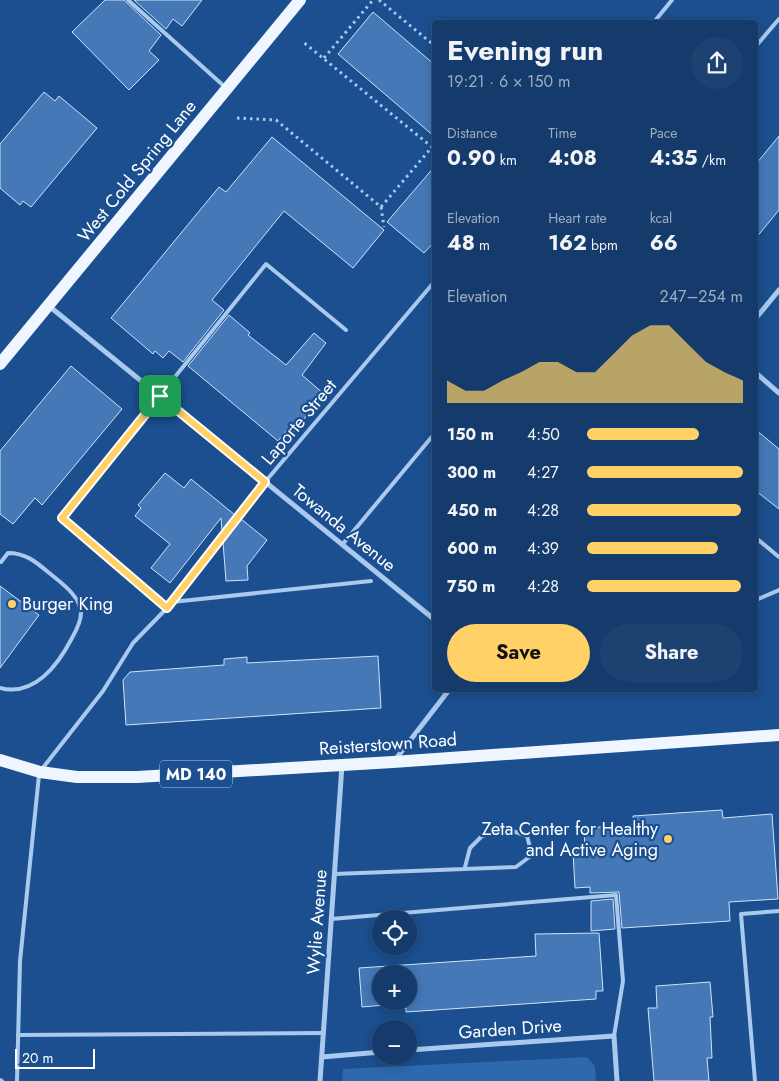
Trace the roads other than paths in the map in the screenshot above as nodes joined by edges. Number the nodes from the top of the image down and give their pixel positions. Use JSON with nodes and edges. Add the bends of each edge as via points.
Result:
{"nodes":[{"id":1,"x":128,"y":0,"type":"edge"},
{"id":2,"x":300,"y":0,"type":"edge"},
{"id":3,"x":672,"y":0,"type":"edge"},
{"id":4,"x":779,"y":19,"type":"edge"},
{"id":5,"x":656,"y":20,"type":"edge"},
{"id":6,"x":758,"y":44,"type":"edge"},
{"id":7,"x":227,"y":88,"type":"junction"},
{"id":8,"x":432,"y":285,"type":"edge"},
{"id":9,"x":779,"y":290,"type":"edge"},
{"id":10,"x":48,"y":306,"type":"junction"},
{"id":11,"x":758,"y":316,"type":"edge"},
{"id":12,"x":346,"y":330,"type":"dead end"},
{"id":13,"x":0,"y":364,"type":"edge"},
{"id":14,"x":758,"y":375,"type":"edge"},
{"id":15,"x":779,"y":393,"type":"edge"},
{"id":16,"x":160,"y":396,"type":"junction"},
{"id":17,"x":432,"y":436,"type":"edge"},
{"id":18,"x":265,"y":482,"type":"junction"},
{"id":19,"x":758,"y":540,"type":"edge"},
{"id":20,"x":342,"y":545,"type":"junction"},
{"id":21,"x":779,"y":557,"type":"edge"},
{"id":22,"x":1,"y":562,"type":"edge"},
{"id":23,"x":371,"y":581,"type":"dead end"},
{"id":24,"x":779,"y":590,"type":"edge"},
{"id":25,"x":758,"y":599,"type":"edge"},
{"id":26,"x":172,"y":602,"type":"junction"},
{"id":27,"x":167,"y":608,"type":"junction"},
{"id":28,"x":432,"y":618,"type":"edge"},
{"id":29,"x":0,"y":688,"type":"edge"},
{"id":30,"x":447,"y":692,"type":"edge"},
{"id":31,"x":779,"y":735,"type":"edge"},
{"id":32,"x":1,"y":762,"type":"edge"},
{"id":33,"x":393,"y":762,"type":"junction"},
{"id":34,"x":342,"y":765,"type":"junction"},
{"id":35,"x":40,"y":772,"type":"junction"},
{"id":36,"x":464,"y":867,"type":"junction"},
{"id":37,"x":334,"y":874,"type":"junction"},
{"id":38,"x":779,"y":911,"type":"edge"},
{"id":39,"x":331,"y":919,"type":"junction"},
{"id":40,"x":324,"y":1033,"type":"junction"},
{"id":41,"x":18,"y":1035,"type":"junction"},
{"id":42,"x":614,"y":1036,"type":"junction"},
{"id":43,"x":417,"y":1049,"type":"edge"},
{"id":44,"x":372,"y":1053,"type":"edge"},
{"id":45,"x":322,"y":1057,"type":"junction"},
{"id":46,"x":17,"y":1081,"type":"edge"},
{"id":47,"x":320,"y":1081,"type":"edge"},
{"id":48,"x":617,"y":1081,"type":"edge"},
{"id":49,"x":755,"y":1081,"type":"edge"}],
"edges":[{"from":1,"to":7,"type":"lane"},
{"from":2,"to":7,"type":"main road","name":"West Cold Spring Lane"},
{"from":3,"to":5,"type":"lane"},
{"from":4,"to":6,"type":"lane"},
{"from":7,"to":10,"type":"main road","name":"West Cold Spring Lane"},
{"from":8,"to":18,"type":"lane","name":"Laporte Street"},
{"from":9,"to":11,"type":"street"},
{"from":10,"to":13,"type":"main road","name":"West Cold Spring Lane"},
{"from":10,"to":16,"type":"street","name":"Towanda Avenue"},
{"from":12,"to":16,"type":"lane","via":[[266,264]]},
{"from":14,"to":15,"type":"street"},
{"from":16,"to":18,"type":"street","name":"Towanda Avenue"},
{"from":16,"to":27,"type":"lane","via":[[62,518]]},
{"from":17,"to":20,"type":"lane"},
{"from":18,"to":20,"type":"street","name":"Towanda Avenue"},
{"from":18,"to":26,"type":"lane","name":"Laporte Street"},
{"from":19,"to":21,"type":"lane"},
{"from":20,"to":28,"type":"street","name":"Towanda Avenue"},
{"from":22,"to":29,"type":"lane","via":[[8,553],[20,553],[31,558],[66,586],[81,612],[78,628],[69,645],[41,680],[12,691]]},
{"from":23,"to":26,"type":"lane"},
{"from":24,"to":25,"type":"lane"},
{"from":26,"to":27,"type":"lane","name":"Laporte Street"},
{"from":27,"to":35,"type":"lane","name":"Laporte Street","via":[[133,643],[103,692]]},
{"from":30,"to":33,"type":"street"},
{"from":31,"to":33,"type":"main road","name":"Reisterstown Road","number":"MD 140"},
{"from":32,"to":35,"type":"main road","name":"Reisterstown Road","number":"MD 140"},
{"from":33,"to":34,"type":"main road","name":"Reisterstown Road","number":"MD 140"},
{"from":34,"to":35,"type":"main road","name":"Reisterstown Road","number":"MD 140","via":[[137,777],[77,777]]},
{"from":34,"to":37,"type":"street","name":"Wylie Avenue"},
{"from":35,"to":41,"type":"lane","via":[[20,961]]},
{"from":36,"to":36,"type":"lane","via":[[516,867],[532,855],[527,836],[507,829],[482,836],[470,848]]},
{"from":36,"to":37,"type":"lane"},
{"from":37,"to":39,"type":"street","name":"Wylie Avenue"},
{"from":38,"to":49,"type":"lane","via":[[741,914]]},
{"from":39,"to":40,"type":"street","name":"Wylie Avenue"},
{"from":39,"to":42,"type":"lane","via":[[616,895],[623,981]]},
{"from":40,"to":41,"type":"lane"},
{"from":40,"to":45,"type":"street","name":"Wylie Avenue"},
{"from":41,"to":46,"type":"lane"},
{"from":42,"to":43,"type":"street","name":"Garden Drive"},
{"from":42,"to":48,"type":"street"},
{"from":44,"to":45,"type":"street"},
{"from":45,"to":47,"type":"street","name":"Wylie Avenue"}]}
